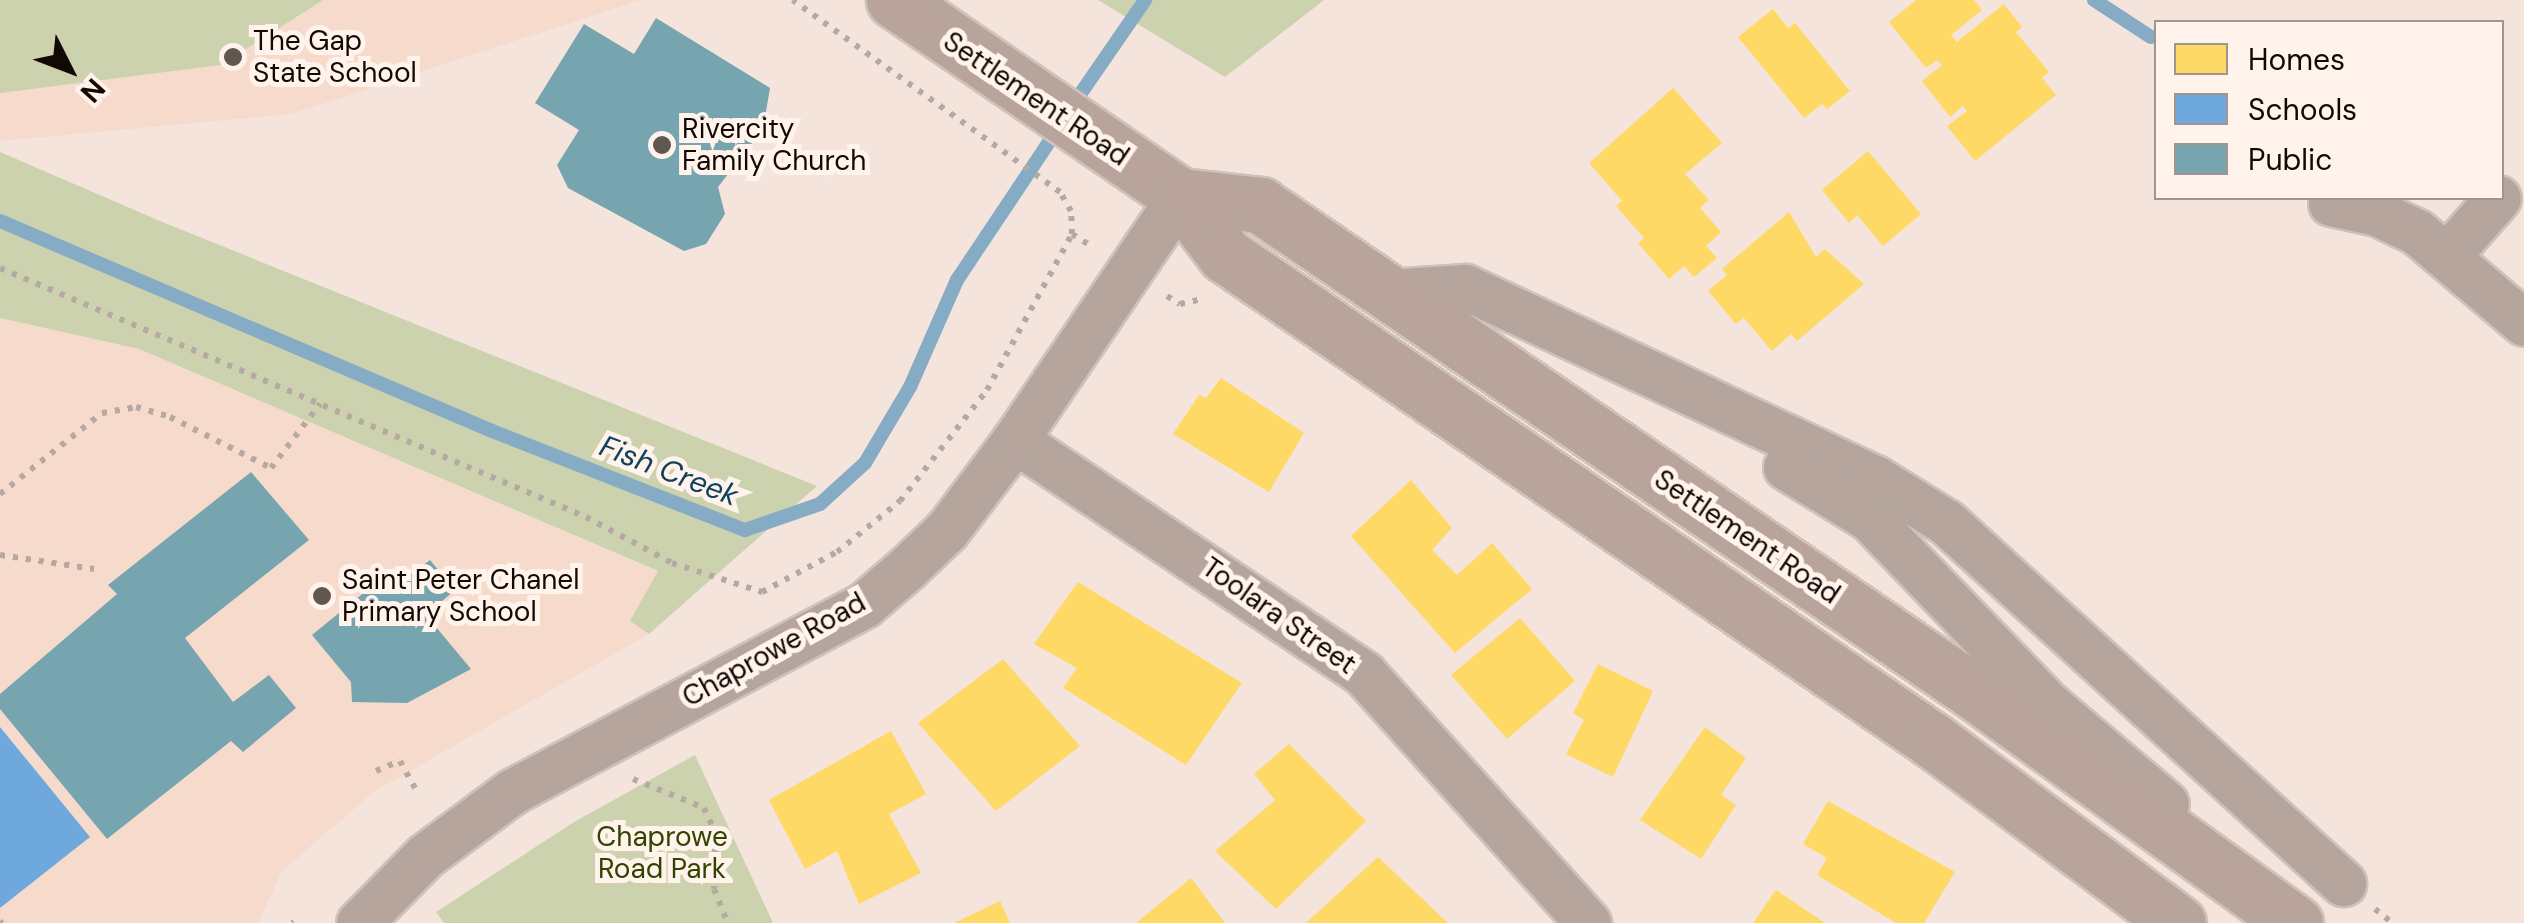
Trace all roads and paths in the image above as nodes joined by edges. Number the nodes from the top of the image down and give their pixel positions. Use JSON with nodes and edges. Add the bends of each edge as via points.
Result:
{"nodes":[{"id":1,"x":794,"y":0,"type":"edge"},
{"id":2,"x":894,"y":0,"type":"edge"},
{"id":3,"x":2524,"y":167,"type":"edge"},
{"id":4,"x":2504,"y":190,"type":"edge"},
{"id":5,"x":1180,"y":196,"type":"junction"},
{"id":6,"x":2496,"y":200,"type":"edge"},
{"id":7,"x":2331,"y":202,"type":"dead end"},
{"id":8,"x":2447,"y":256,"type":"junction"},
{"id":9,"x":0,"y":268,"type":"edge"},
{"id":10,"x":1387,"y":292,"type":"junction"},
{"id":11,"x":2524,"y":323,"type":"edge"},
{"id":12,"x":1685,"y":392,"type":"junction"},
{"id":13,"x":320,"y":404,"type":"junction"},
{"id":14,"x":1014,"y":440,"type":"junction"},
{"id":15,"x":0,"y":494,"type":"edge"},
{"id":16,"x":0,"y":555,"type":"edge"},
{"id":17,"x":94,"y":568,"type":"dead end"},
{"id":18,"x":1700,"y":581,"type":"junction"},
{"id":19,"x":376,"y":771,"type":"dead end"},
{"id":20,"x":633,"y":779,"type":"dead end"},
{"id":21,"x":416,"y":790,"type":"dead end"},
{"id":22,"x":2237,"y":879,"type":"junction"},
{"id":23,"x":2343,"y":883,"type":"dead end"},
{"id":24,"x":360,"y":923,"type":"edge"},
{"id":25,"x":728,"y":923,"type":"edge"},
{"id":26,"x":1588,"y":923,"type":"edge"},
{"id":27,"x":2178,"y":923,"type":"edge"},
{"id":28,"x":2295,"y":923,"type":"edge"}],
"edges":[{"from":1,"to":13,"type":"path","via":[[1060,192],[1071,211],[1072,234],[1060,262],[988,390],[869,531],[762,592],[672,563],[586,517]]},
{"from":2,"to":5,"type":"main road","name":"Settlement Road"},
{"from":3,"to":4,"type":"street"},
{"from":5,"to":10,"type":"main road","name":"Settlement Road","via":[[1260,205]]},
{"from":5,"to":14,"type":"street","name":"Chaprowe Road"},
{"from":5,"to":18,"type":"main road","name":"Settlement Road","via":[[1225,255]]},
{"from":6,"to":8,"type":"street"},
{"from":7,"to":8,"type":"street","via":[[2377,213]]},
{"from":8,"to":11,"type":"street"},
{"from":9,"to":13,"type":"path"},
{"from":10,"to":12,"type":"street","via":[[1465,287]]},
{"from":10,"to":18,"type":"main road","via":[[1388,317],[1407,344],[1603,478]]},
{"from":10,"to":22,"type":"main road","name":"Settlement Road"},
{"from":12,"to":22,"type":"street","via":[[1741,445],[1826,486],[1868,518],[2049,705],[2152,789]]},
{"from":12,"to":23,"type":"street","via":[[1875,478],[1946,522]]},
{"from":13,"to":15,"type":"path","via":[[271,468],[170,418],[136,407],[102,413]]},
{"from":14,"to":24,"type":"street","name":"Chaprowe Road","via":[[947,530],[864,605],[513,791],[425,856]]},
{"from":14,"to":26,"type":"street","name":"Toolara Street","via":[[1364,674]]},
{"from":16,"to":17,"type":"path"},
{"from":18,"to":27,"type":"main road","name":"Settlement Road","via":[[1935,742]]},
{"from":19,"to":21,"type":"path","via":[[400,761]]},
{"from":20,"to":25,"type":"path","via":[[704,808],[716,834],[714,889]]},
{"from":22,"to":28,"type":"main road","name":"Settlement Road"}]}
